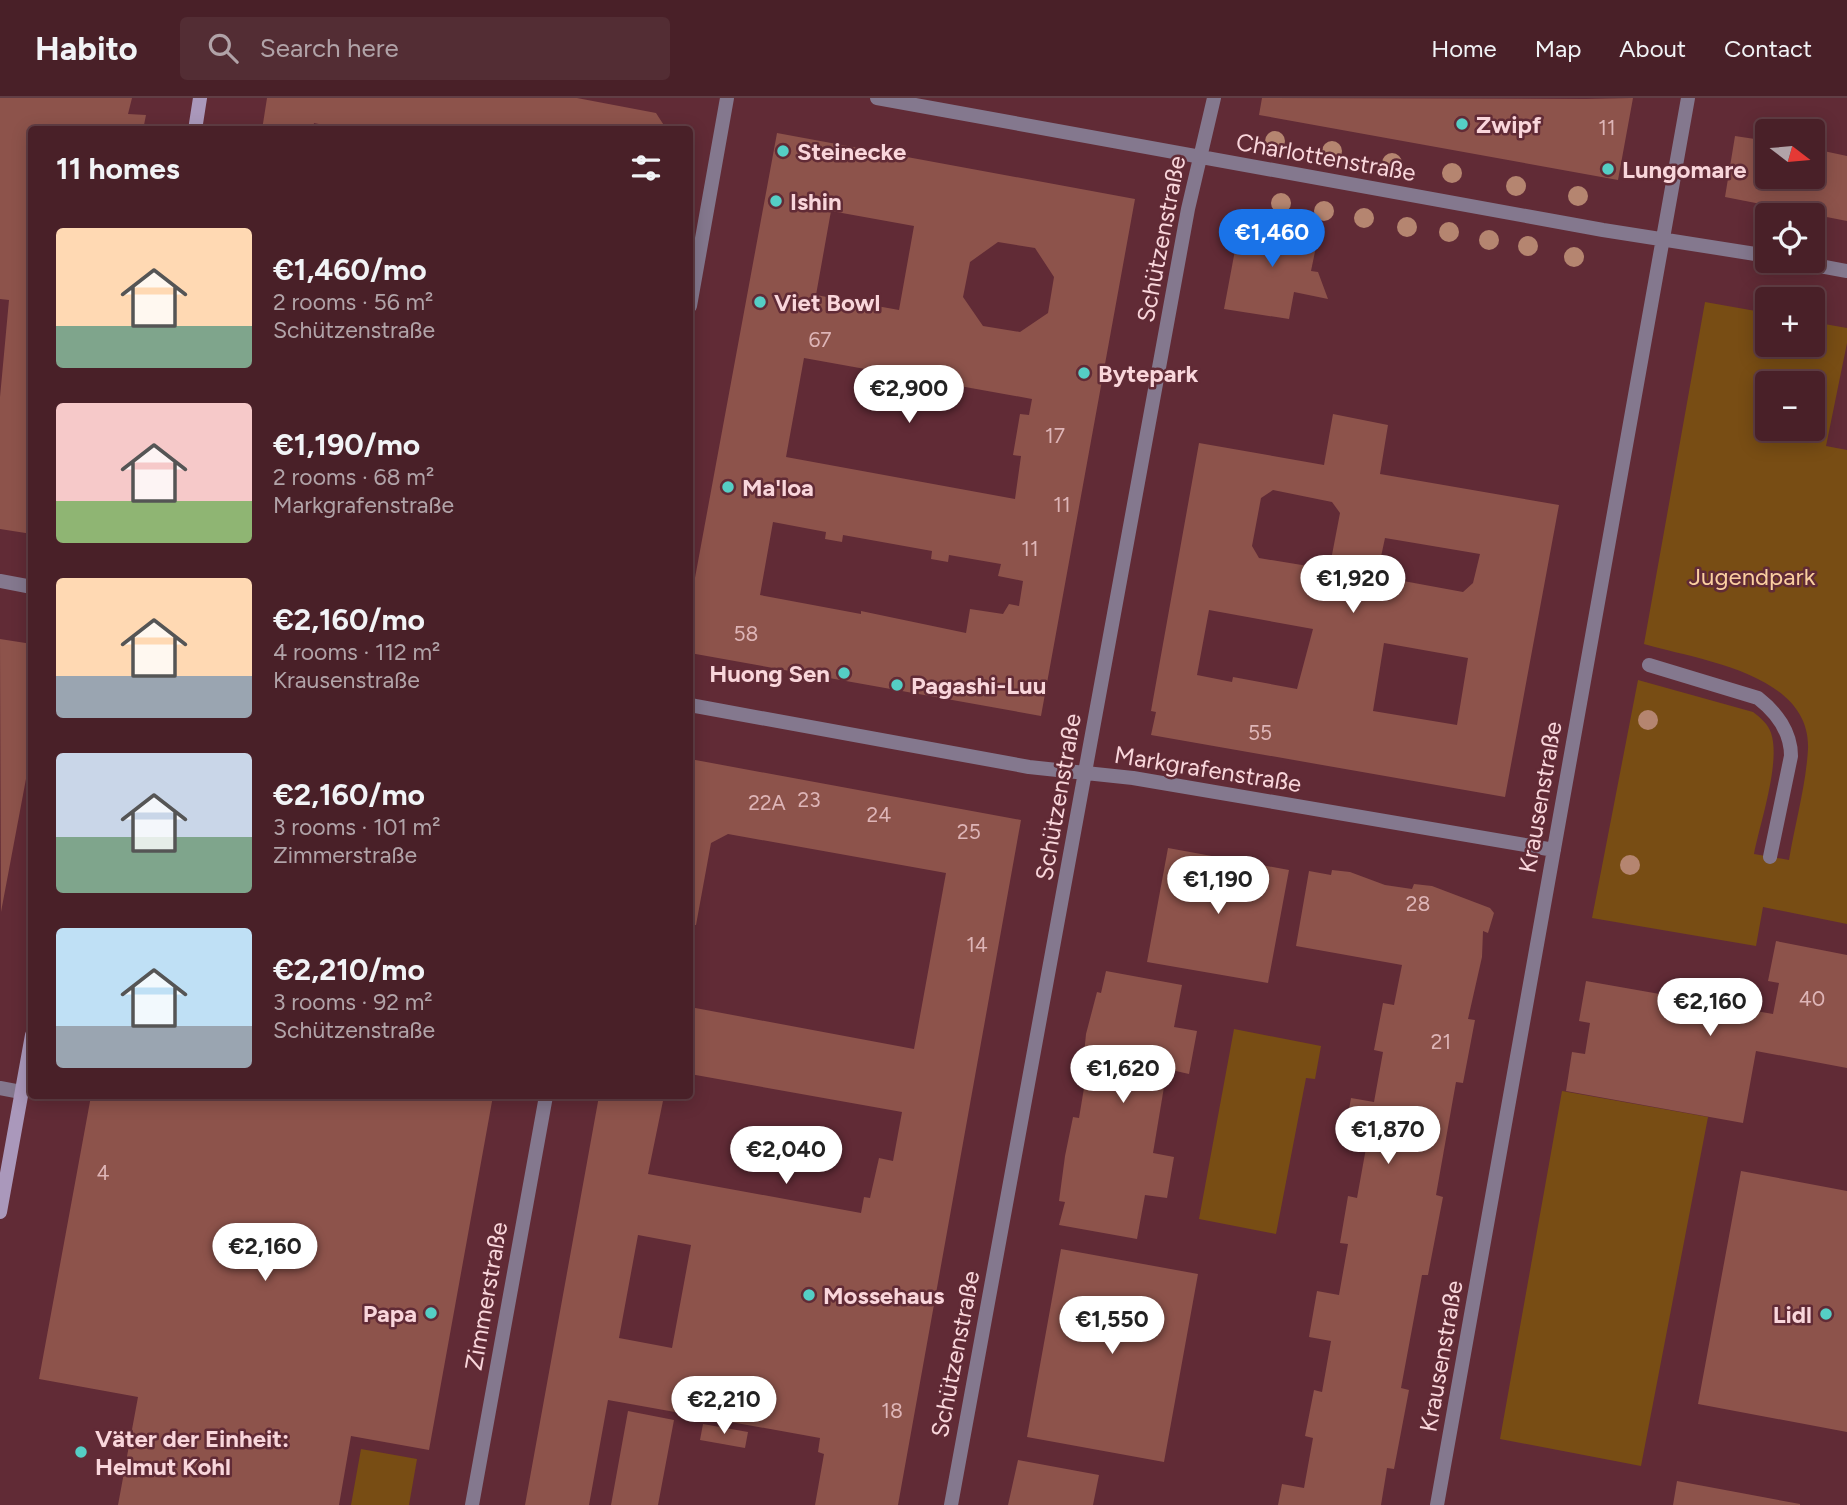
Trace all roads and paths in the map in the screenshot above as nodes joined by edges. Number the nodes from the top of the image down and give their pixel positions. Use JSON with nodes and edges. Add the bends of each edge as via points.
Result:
{"nodes":[{"id":1,"x":200,"y":98,"type":"edge"},
{"id":2,"x":727,"y":98,"type":"edge"},
{"id":3,"x":877,"y":98,"type":"edge"},
{"id":4,"x":1214,"y":98,"type":"edge"},
{"id":5,"x":1688,"y":98,"type":"edge"},
{"id":6,"x":196,"y":126,"type":"edge"},
{"id":7,"x":1199,"y":157,"type":"junction"},
{"id":8,"x":1664,"y":239,"type":"junction"},
{"id":9,"x":1755,"y":254,"type":"edge"},
{"id":10,"x":1825,"y":267,"type":"edge"},
{"id":11,"x":1847,"y":271,"type":"edge"},
{"id":12,"x":693,"y":289,"type":"edge"},
{"id":13,"x":0,"y":581,"type":"edge"},
{"id":14,"x":28,"y":586,"type":"edge"},
{"id":15,"x":1649,"y":665,"type":"dead end"},
{"id":16,"x":693,"y":706,"type":"edge"},
{"id":17,"x":1086,"y":773,"type":"junction"},
{"id":18,"x":1554,"y":850,"type":"junction"},
{"id":19,"x":1770,"y":857,"type":"dead end"},
{"id":20,"x":28,"y":1058,"type":"edge"},
{"id":21,"x":0,"y":1088,"type":"edge"},
{"id":22,"x":22,"y":1092,"type":"junction"},
{"id":23,"x":545,"y":1099,"type":"edge"},
{"id":24,"x":0,"y":1212,"type":"edge"},
{"id":25,"x":472,"y":1505,"type":"edge"},
{"id":26,"x":951,"y":1505,"type":"edge"},
{"id":27,"x":1437,"y":1505,"type":"edge"}],
"edges":[{"from":1,"to":6,"type":"main road"},
{"from":2,"to":12,"type":"street"},
{"from":3,"to":7,"type":"street","name":"Charlottenstraße"},
{"from":4,"to":7,"type":"street","name":"Schützenstraße"},
{"from":5,"to":8,"type":"street","name":"Krausenstraße"},
{"from":7,"to":8,"type":"street","name":"Charlottenstraße"},
{"from":7,"to":17,"type":"street","name":"Schützenstraße"},
{"from":8,"to":9,"type":"street","name":"Charlottenstraße"},
{"from":8,"to":18,"type":"street","name":"Krausenstraße"},
{"from":10,"to":11,"type":"street"},
{"from":13,"to":14,"type":"street"},
{"from":15,"to":19,"type":"street","via":[[1758,698],[1781,722],[1791,756]]},
{"from":16,"to":17,"type":"street","name":"Markgrafenstraße","via":[[1030,767]]},
{"from":17,"to":18,"type":"street","name":"Markgrafenstraße"},
{"from":17,"to":26,"type":"street","name":"Schützenstraße"},
{"from":18,"to":27,"type":"street","name":"Krausenstraße"},
{"from":20,"to":22,"type":"main road"},
{"from":21,"to":22,"type":"street"},
{"from":22,"to":24,"type":"main road"},
{"from":23,"to":25,"type":"street","name":"Zimmerstraße"}]}
